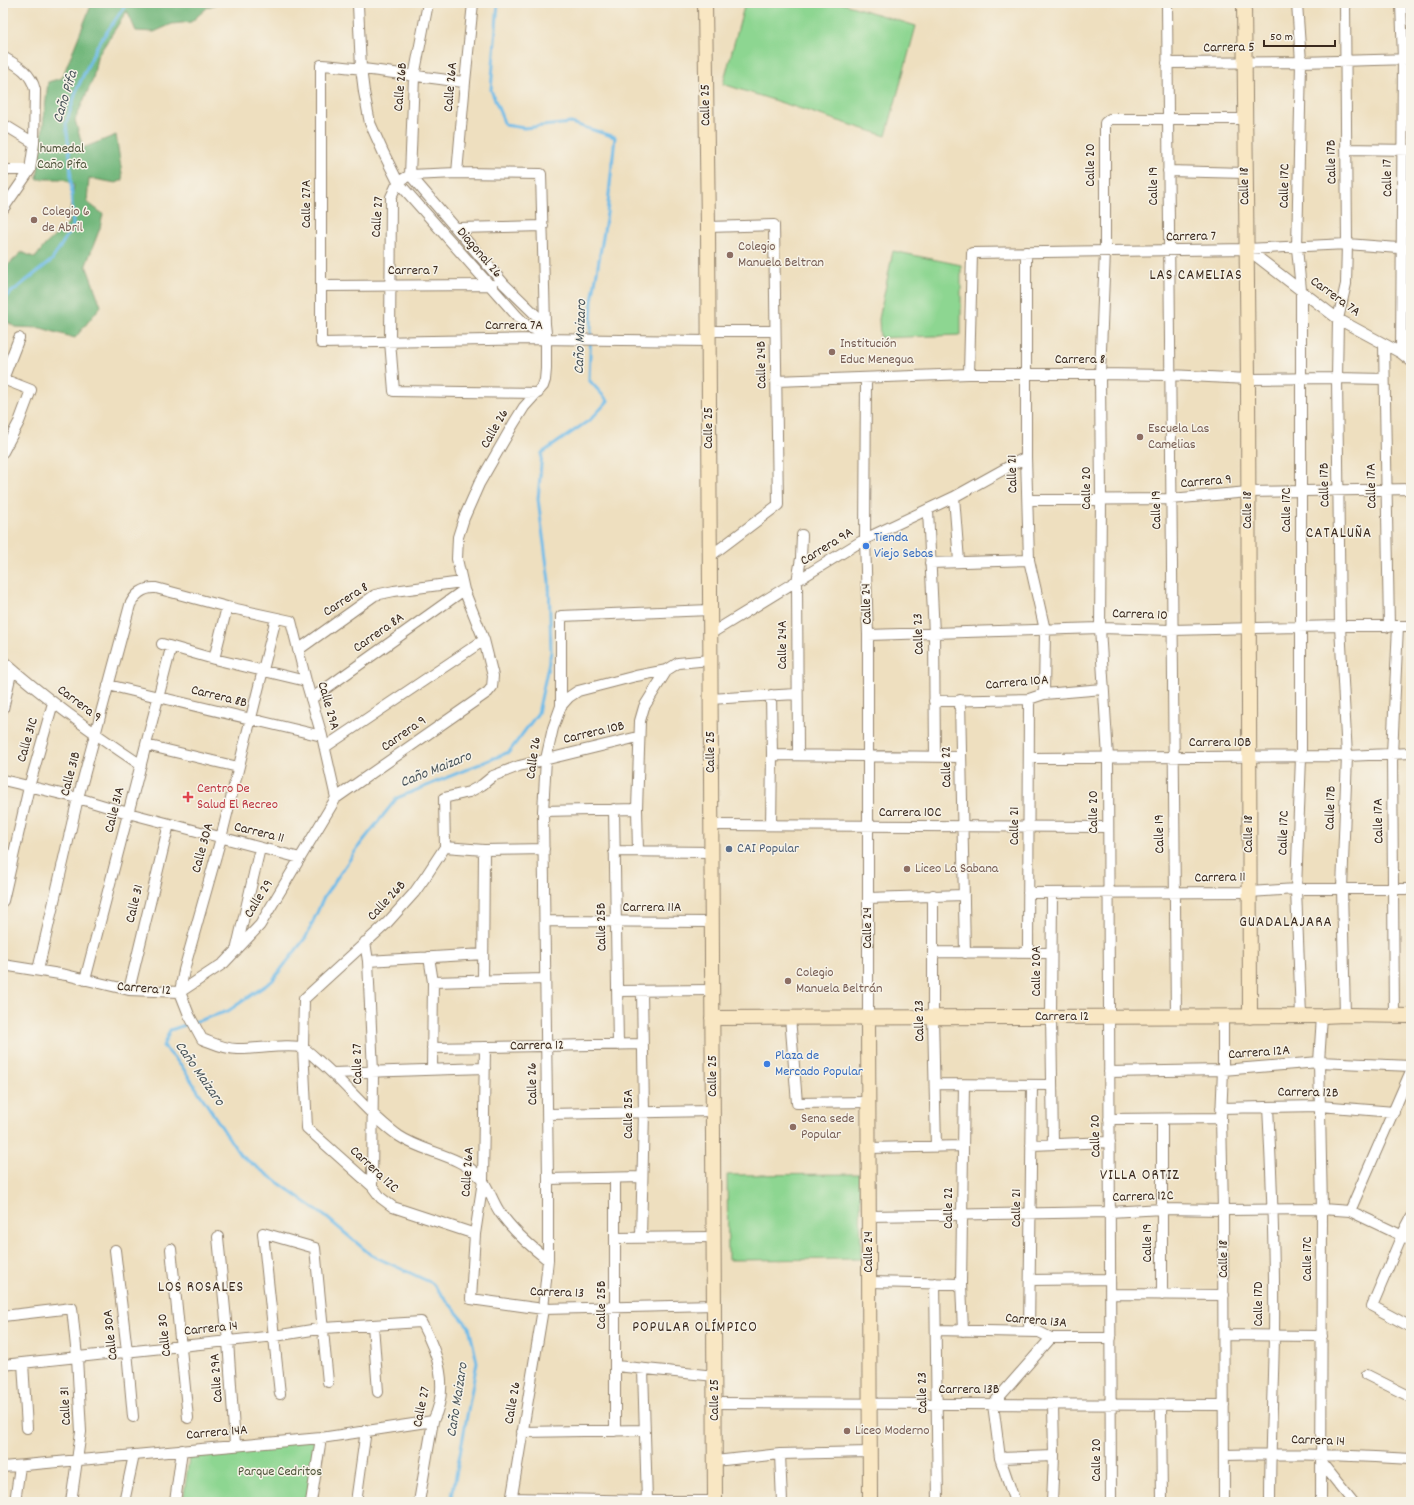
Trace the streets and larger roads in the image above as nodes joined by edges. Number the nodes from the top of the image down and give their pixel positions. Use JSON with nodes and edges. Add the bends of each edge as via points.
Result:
{"nodes":[{"id":1,"x":428,"y":3,"type":"edge"},
{"id":2,"x":473,"y":3,"type":"edge"},
{"id":3,"x":705,"y":3,"type":"edge"},
{"id":4,"x":1167,"y":3,"type":"edge"},
{"id":5,"x":1244,"y":3,"type":"edge"},
{"id":6,"x":1297,"y":3,"type":"edge"},
{"id":7,"x":1346,"y":3,"type":"edge"},
{"id":8,"x":1401,"y":3,"type":"edge"},
{"id":9,"x":358,"y":5,"type":"dead end"},
{"id":10,"x":3,"y":56,"type":"edge"},
{"id":11,"x":1407,"y":59,"type":"edge"},
{"id":12,"x":1346,"y":60,"type":"junction"},
{"id":13,"x":1245,"y":62,"type":"junction"},
{"id":14,"x":1301,"y":62,"type":"junction"},
{"id":15,"x":1167,"y":63,"type":"junction"},
{"id":16,"x":361,"y":68,"type":"junction"},
{"id":17,"x":414,"y":77,"type":"junction"},
{"id":18,"x":465,"y":82,"type":"junction"},
{"id":19,"x":1168,"y":119,"type":"junction"},
{"id":20,"x":1245,"y":119,"type":"junction"},
{"id":21,"x":3,"y":124,"type":"edge"},
{"id":22,"x":34,"y":143,"type":"junction"},
{"id":23,"x":1346,"y":149,"type":"junction"},
{"id":24,"x":1406,"y":150,"type":"edge"},
{"id":25,"x":3,"y":170,"type":"edge"},
{"id":26,"x":30,"y":170,"type":"junction"},
{"id":27,"x":1168,"y":171,"type":"junction"},
{"id":28,"x":457,"y":173,"type":"junction"},
{"id":29,"x":1245,"y":173,"type":"junction"},
{"id":30,"x":410,"y":175,"type":"junction"},
{"id":31,"x":398,"y":182,"type":"junction"},
{"id":32,"x":3,"y":209,"type":"edge"},
{"id":33,"x":543,"y":226,"type":"junction"},
{"id":34,"x":708,"y":227,"type":"junction"},
{"id":35,"x":457,"y":228,"type":"junction"},
{"id":36,"x":1347,"y":244,"type":"junction"},
{"id":37,"x":1297,"y":248,"type":"junction"},
{"id":38,"x":1247,"y":249,"type":"junction"},
{"id":39,"x":1407,"y":249,"type":"edge"},
{"id":40,"x":1169,"y":251,"type":"junction"},
{"id":41,"x":1026,"y":252,"type":"junction"},
{"id":42,"x":1105,"y":252,"type":"junction"},
{"id":43,"x":504,"y":284,"type":"junction"},
{"id":44,"x":390,"y":285,"type":"junction"},
{"id":45,"x":488,"y":285,"type":"junction"},
{"id":46,"x":321,"y":286,"type":"junction"},
{"id":47,"x":1301,"y":290,"type":"junction"},
{"id":48,"x":1338,"y":319,"type":"junction"},
{"id":49,"x":775,"y":331,"type":"junction"},
{"id":50,"x":546,"y":332,"type":"junction"},
{"id":51,"x":708,"y":336,"type":"junction"},
{"id":52,"x":20,"y":338,"type":"dead end"},
{"id":53,"x":390,"y":342,"type":"junction"},
{"id":54,"x":321,"y":343,"type":"joint"},
{"id":55,"x":1384,"y":344,"type":"junction"},
{"id":56,"x":1401,"y":353,"type":"junction"},
{"id":57,"x":1411,"y":361,"type":"edge"},
{"id":58,"x":970,"y":374,"type":"junction"},
{"id":59,"x":1100,"y":374,"type":"junction"},
{"id":60,"x":1027,"y":375,"type":"junction"},
{"id":61,"x":1170,"y":375,"type":"junction"},
{"id":62,"x":866,"y":378,"type":"junction"},
{"id":63,"x":1337,"y":378,"type":"junction"},
{"id":64,"x":3,"y":379,"type":"edge"},
{"id":65,"x":1301,"y":379,"type":"junction"},
{"id":66,"x":1384,"y":379,"type":"junction"},
{"id":67,"x":1248,"y":380,"type":"junction"},
{"id":68,"x":776,"y":381,"type":"junction"},
{"id":69,"x":538,"y":393,"type":"junction"},
{"id":70,"x":3,"y":452,"type":"edge"},
{"id":71,"x":1026,"y":458,"type":"junction"},
{"id":72,"x":1339,"y":490,"type":"junction"},
{"id":73,"x":1386,"y":490,"type":"junction"},
{"id":74,"x":1411,"y":490,"type":"edge"},
{"id":75,"x":1248,"y":492,"type":"junction"},
{"id":76,"x":1301,"y":492,"type":"junction"},
{"id":77,"x":954,"y":497,"type":"junction"},
{"id":78,"x":1171,"y":499,"type":"junction"},
{"id":79,"x":1028,"y":500,"type":"junction"},
{"id":80,"x":1101,"y":500,"type":"junction"},
{"id":81,"x":928,"y":510,"type":"junction"},
{"id":82,"x":802,"y":535,"type":"dead end"},
{"id":83,"x":865,"y":539,"type":"junction"},
{"id":84,"x":709,"y":557,"type":"junction"},
{"id":85,"x":1029,"y":560,"type":"junction"},
{"id":86,"x":959,"y":561,"type":"junction"},
{"id":87,"x":930,"y":563,"type":"junction"},
{"id":88,"x":797,"y":582,"type":"junction"},
{"id":89,"x":463,"y":586,"type":"junction"},
{"id":90,"x":227,"y":607,"type":"junction"},
{"id":91,"x":710,"y":610,"type":"junction"},
{"id":92,"x":276,"y":618,"type":"junction"},
{"id":93,"x":1340,"y":626,"type":"junction"},
{"id":94,"x":1393,"y":626,"type":"junction"},
{"id":95,"x":1411,"y":626,"type":"edge"},
{"id":96,"x":1100,"y":628,"type":"junction"},
{"id":97,"x":1301,"y":628,"type":"junction"},
{"id":98,"x":1249,"y":629,"type":"junction"},
{"id":99,"x":1045,"y":630,"type":"junction"},
{"id":100,"x":1172,"y":630,"type":"junction"},
{"id":101,"x":710,"y":634,"type":"junction"},
{"id":102,"x":934,"y":634,"type":"junction"},
{"id":103,"x":868,"y":635,"type":"junction"},
{"id":104,"x":484,"y":640,"type":"junction"},
{"id":105,"x":298,"y":650,"type":"junction"},
{"id":106,"x":214,"y":659,"type":"junction"},
{"id":107,"x":710,"y":660,"type":"junction"},
{"id":108,"x":3,"y":661,"type":"edge"},
{"id":109,"x":12,"y":669,"type":"junction"},
{"id":110,"x":667,"y":670,"type":"junction"},
{"id":111,"x":263,"y":671,"type":"junction"},
{"id":112,"x":306,"y":681,"type":"junction"},
{"id":113,"x":108,"y":685,"type":"junction"},
{"id":114,"x":1103,"y":689,"type":"junction"},
{"id":115,"x":488,"y":692,"type":"joint"},
{"id":116,"x":797,"y":694,"type":"junction"},
{"id":117,"x":1044,"y":694,"type":"junction"},
{"id":118,"x":771,"y":695,"type":"junction"},
{"id":119,"x":158,"y":697,"type":"junction"},
{"id":120,"x":311,"y":699,"type":"junction"},
{"id":121,"x":710,"y":699,"type":"junction"},
{"id":122,"x":1029,"y":699,"type":"junction"},
{"id":123,"x":960,"y":700,"type":"junction"},
{"id":124,"x":934,"y":701,"type":"junction"},
{"id":125,"x":53,"y":703,"type":"junction"},
{"id":126,"x":561,"y":706,"type":"junction"},
{"id":127,"x":3,"y":709,"type":"edge"},
{"id":128,"x":251,"y":719,"type":"junction"},
{"id":129,"x":96,"y":735,"type":"junction"},
{"id":130,"x":322,"y":736,"type":"junction"},
{"id":131,"x":638,"y":738,"type":"junction"},
{"id":132,"x":146,"y":745,"type":"junction"},
{"id":133,"x":325,"y":747,"type":"junction"},
{"id":134,"x":1411,"y":753,"type":"edge"},
{"id":135,"x":798,"y":754,"type":"junction"},
{"id":136,"x":1392,"y":754,"type":"junction"},
{"id":137,"x":772,"y":755,"type":"junction"},
{"id":138,"x":868,"y":756,"type":"junction"},
{"id":139,"x":1301,"y":756,"type":"junction"},
{"id":140,"x":1347,"y":756,"type":"junction"},
{"id":141,"x":935,"y":757,"type":"junction"},
{"id":142,"x":961,"y":757,"type":"junction"},
{"id":143,"x":1173,"y":757,"type":"junction"},
{"id":144,"x":1249,"y":757,"type":"junction"},
{"id":145,"x":1029,"y":758,"type":"junction"},
{"id":146,"x":1108,"y":758,"type":"junction"},
{"id":147,"x":546,"y":759,"type":"junction"},
{"id":148,"x":141,"y":765,"type":"junction"},
{"id":149,"x":238,"y":767,"type":"junction"},
{"id":150,"x":3,"y":780,"type":"edge"},
{"id":151,"x":29,"y":787,"type":"junction"},
{"id":152,"x":78,"y":798,"type":"junction"},
{"id":153,"x":336,"y":798,"type":"junction"},
{"id":154,"x":614,"y":809,"type":"junction"},
{"id":155,"x":637,"y":809,"type":"junction"},
{"id":156,"x":543,"y":811,"type":"junction"},
{"id":157,"x":128,"y":813,"type":"junction"},
{"id":158,"x":169,"y":824,"type":"junction"},
{"id":159,"x":771,"y":825,"type":"junction"},
{"id":160,"x":711,"y":826,"type":"junction"},
{"id":161,"x":868,"y":826,"type":"junction"},
{"id":162,"x":963,"y":827,"type":"junction"},
{"id":163,"x":1029,"y":827,"type":"junction"},
{"id":164,"x":1108,"y":827,"type":"junction"},
{"id":165,"x":221,"y":838,"type":"junction"},
{"id":166,"x":445,"y":847,"type":"junction"},
{"id":167,"x":260,"y":848,"type":"junction"},
{"id":168,"x":544,"y":849,"type":"junction"},
{"id":169,"x":484,"y":850,"type":"junction"},
{"id":170,"x":614,"y":851,"type":"junction"},
{"id":171,"x":638,"y":851,"type":"junction"},
{"id":172,"x":711,"y":852,"type":"junction"},
{"id":173,"x":300,"y":858,"type":"junction"},
{"id":174,"x":1296,"y":889,"type":"junction"},
{"id":175,"x":1342,"y":889,"type":"junction"},
{"id":176,"x":1394,"y":889,"type":"junction"},
{"id":177,"x":1411,"y":889,"type":"edge"},
{"id":178,"x":1249,"y":892,"type":"junction"},
{"id":179,"x":1028,"y":893,"type":"junction"},
{"id":180,"x":1052,"y":893,"type":"junction"},
{"id":181,"x":1108,"y":893,"type":"junction"},
{"id":182,"x":1175,"y":893,"type":"junction"},
{"id":183,"x":933,"y":895,"type":"junction"},
{"id":184,"x":964,"y":895,"type":"junction"},
{"id":185,"x":868,"y":898,"type":"junction"},
{"id":186,"x":3,"y":901,"type":"edge"},
{"id":187,"x":545,"y":921,"type":"junction"},
{"id":188,"x":616,"y":922,"type":"junction"},
{"id":189,"x":712,"y":922,"type":"junction"},
{"id":190,"x":365,"y":942,"type":"junction"},
{"id":191,"x":934,"y":952,"type":"junction"},
{"id":192,"x":235,"y":953,"type":"junction"},
{"id":193,"x":965,"y":953,"type":"junction"},
{"id":194,"x":1028,"y":953,"type":"junction"},
{"id":195,"x":1051,"y":953,"type":"junction"},
{"id":196,"x":484,"y":954,"type":"junction"},
{"id":197,"x":429,"y":957,"type":"junction"},
{"id":198,"x":368,"y":961,"type":"junction"},
{"id":199,"x":3,"y":965,"type":"edge"},
{"id":200,"x":38,"y":970,"type":"junction"},
{"id":201,"x":545,"y":979,"type":"junction"},
{"id":202,"x":85,"y":980,"type":"junction"},
{"id":203,"x":483,"y":981,"type":"junction"},
{"id":204,"x":433,"y":982,"type":"junction"},
{"id":205,"x":129,"y":990,"type":"junction"},
{"id":206,"x":712,"y":990,"type":"junction"},
{"id":207,"x":617,"y":991,"type":"junction"},
{"id":208,"x":642,"y":991,"type":"junction"},
{"id":209,"x":180,"y":992,"type":"junction"},
{"id":210,"x":1345,"y":1015,"type":"junction"},
{"id":211,"x":1223,"y":1016,"type":"junction"},
{"id":212,"x":1250,"y":1016,"type":"junction"},
{"id":213,"x":1301,"y":1016,"type":"junction"},
{"id":214,"x":1322,"y":1016,"type":"junction"},
{"id":215,"x":1394,"y":1016,"type":"junction"},
{"id":216,"x":1411,"y":1016,"type":"edge"},
{"id":217,"x":868,"y":1017,"type":"junction"},
{"id":218,"x":933,"y":1017,"type":"junction"},
{"id":219,"x":1051,"y":1017,"type":"junction"},
{"id":220,"x":1109,"y":1017,"type":"junction"},
{"id":221,"x":1176,"y":1017,"type":"junction"},
{"id":222,"x":712,"y":1018,"type":"junction"},
{"id":223,"x":790,"y":1018,"type":"junction"},
{"id":224,"x":642,"y":1044,"type":"junction"},
{"id":225,"x":546,"y":1045,"type":"junction"},
{"id":226,"x":618,"y":1045,"type":"junction"},
{"id":227,"x":485,"y":1047,"type":"junction"},
{"id":228,"x":303,"y":1048,"type":"junction"},
{"id":229,"x":432,"y":1048,"type":"junction"},
{"id":230,"x":1320,"y":1062,"type":"junction"},
{"id":231,"x":1411,"y":1066,"type":"edge"},
{"id":232,"x":485,"y":1068,"type":"junction"},
{"id":233,"x":432,"y":1070,"type":"junction"},
{"id":234,"x":1223,"y":1070,"type":"junction"},
{"id":235,"x":1411,"y":1071,"type":"edge"},
{"id":236,"x":373,"y":1072,"type":"junction"},
{"id":237,"x":1110,"y":1072,"type":"junction"},
{"id":238,"x":333,"y":1073,"type":"junction"},
{"id":239,"x":935,"y":1084,"type":"junction"},
{"id":240,"x":964,"y":1084,"type":"junction"},
{"id":241,"x":1032,"y":1085,"type":"junction"},
{"id":242,"x":1052,"y":1085,"type":"junction"},
{"id":243,"x":868,"y":1102,"type":"junction"},
{"id":244,"x":1320,"y":1106,"type":"junction"},
{"id":245,"x":1268,"y":1107,"type":"junction"},
{"id":246,"x":1221,"y":1108,"type":"junction"},
{"id":247,"x":713,"y":1111,"type":"junction"},
{"id":248,"x":644,"y":1112,"type":"junction"},
{"id":249,"x":1394,"y":1112,"type":"junction"},
{"id":250,"x":373,"y":1113,"type":"junction"},
{"id":251,"x":547,"y":1114,"type":"junction"},
{"id":252,"x":1221,"y":1118,"type":"junction"},
{"id":253,"x":1109,"y":1119,"type":"junction"},
{"id":254,"x":1162,"y":1120,"type":"junction"},
{"id":255,"x":1110,"y":1142,"type":"junction"},
{"id":256,"x":1053,"y":1144,"type":"junction"},
{"id":257,"x":1031,"y":1145,"type":"junction"},
{"id":258,"x":963,"y":1146,"type":"junction"},
{"id":259,"x":936,"y":1147,"type":"junction"},
{"id":260,"x":869,"y":1148,"type":"junction"},
{"id":261,"x":642,"y":1177,"type":"junction"},
{"id":262,"x":615,"y":1178,"type":"junction"},
{"id":263,"x":548,"y":1179,"type":"junction"},
{"id":264,"x":483,"y":1181,"type":"junction"},
{"id":265,"x":372,"y":1186,"type":"junction"},
{"id":266,"x":1162,"y":1209,"type":"junction"},
{"id":267,"x":1273,"y":1209,"type":"junction"},
{"id":268,"x":1322,"y":1209,"type":"junction"},
{"id":269,"x":1223,"y":1210,"type":"junction"},
{"id":270,"x":1350,"y":1211,"type":"junction"},
{"id":271,"x":1110,"y":1212,"type":"junction"},
{"id":272,"x":1030,"y":1213,"type":"junction"},
{"id":273,"x":963,"y":1214,"type":"junction"},
{"id":274,"x":869,"y":1216,"type":"junction"},
{"id":275,"x":1411,"y":1218,"type":"edge"},
{"id":276,"x":475,"y":1234,"type":"junction"},
{"id":277,"x":218,"y":1237,"type":"dead end"},
{"id":278,"x":641,"y":1237,"type":"junction"},
{"id":279,"x":714,"y":1237,"type":"junction"},
{"id":280,"x":1407,"y":1237,"type":"edge"},
{"id":281,"x":616,"y":1238,"type":"junction"},
{"id":282,"x":171,"y":1249,"type":"dead end"},
{"id":283,"x":115,"y":1250,"type":"dead end"},
{"id":284,"x":548,"y":1260,"type":"junction"},
{"id":285,"x":1110,"y":1278,"type":"junction"},
{"id":286,"x":1030,"y":1280,"type":"junction"},
{"id":287,"x":870,"y":1282,"type":"junction"},
{"id":288,"x":935,"y":1284,"type":"junction"},
{"id":289,"x":961,"y":1284,"type":"junction"},
{"id":290,"x":1110,"y":1294,"type":"junction"},
{"id":291,"x":1162,"y":1295,"type":"junction"},
{"id":292,"x":1224,"y":1295,"type":"junction"},
{"id":293,"x":472,"y":1299,"type":"joint"},
{"id":294,"x":714,"y":1305,"type":"junction"},
{"id":295,"x":616,"y":1308,"type":"junction"},
{"id":296,"x":543,"y":1309,"type":"junction"},
{"id":297,"x":3,"y":1316,"type":"edge"},
{"id":298,"x":421,"y":1322,"type":"joint"},
{"id":299,"x":373,"y":1325,"type":"junction"},
{"id":300,"x":1411,"y":1327,"type":"edge"},
{"id":301,"x":324,"y":1328,"type":"junction"},
{"id":302,"x":936,"y":1330,"type":"junction"},
{"id":303,"x":964,"y":1331,"type":"junction"},
{"id":304,"x":1029,"y":1332,"type":"junction"},
{"id":305,"x":1274,"y":1334,"type":"junction"},
{"id":306,"x":1224,"y":1335,"type":"junction"},
{"id":307,"x":275,"y":1336,"type":"junction"},
{"id":308,"x":1322,"y":1336,"type":"junction"},
{"id":309,"x":1051,"y":1338,"type":"junction"},
{"id":310,"x":1111,"y":1338,"type":"junction"},
{"id":311,"x":228,"y":1342,"type":"junction"},
{"id":312,"x":181,"y":1346,"type":"junction"},
{"id":313,"x":127,"y":1351,"type":"junction"},
{"id":314,"x":77,"y":1357,"type":"junction"},
{"id":315,"x":23,"y":1363,"type":"junction"},
{"id":316,"x":3,"y":1365,"type":"edge"},
{"id":317,"x":616,"y":1366,"type":"junction"},
{"id":318,"x":643,"y":1369,"type":"junction"},
{"id":319,"x":1366,"y":1375,"type":"dead end"},
{"id":320,"x":715,"y":1376,"type":"junction"},
{"id":321,"x":328,"y":1382,"type":"dead end"},
{"id":322,"x":378,"y":1392,"type":"dead end"},
{"id":323,"x":280,"y":1394,"type":"dead end"},
{"id":324,"x":1411,"y":1397,"type":"edge"},
{"id":325,"x":715,"y":1403,"type":"junction"},
{"id":326,"x":870,"y":1404,"type":"junction"},
{"id":327,"x":937,"y":1404,"type":"junction"},
{"id":328,"x":994,"y":1404,"type":"junction"},
{"id":329,"x":1053,"y":1404,"type":"junction"},
{"id":330,"x":1161,"y":1404,"type":"junction"},
{"id":331,"x":1111,"y":1405,"type":"junction"},
{"id":332,"x":1224,"y":1405,"type":"junction"},
{"id":333,"x":133,"y":1418,"type":"dead end"},
{"id":334,"x":188,"y":1418,"type":"dead end"},
{"id":335,"x":433,"y":1421,"type":"junction"},
{"id":336,"x":27,"y":1428,"type":"dead end"},
{"id":337,"x":366,"y":1430,"type":"junction"},
{"id":338,"x":644,"y":1430,"type":"junction"},
{"id":339,"x":616,"y":1431,"type":"junction"},
{"id":340,"x":522,"y":1432,"type":"junction"},
{"id":341,"x":321,"y":1438,"type":"junction"},
{"id":342,"x":235,"y":1445,"type":"junction"},
{"id":343,"x":182,"y":1450,"type":"junction"},
{"id":344,"x":869,"y":1452,"type":"junction"},
{"id":345,"x":780,"y":1454,"type":"junction"},
{"id":346,"x":1270,"y":1454,"type":"junction"},
{"id":347,"x":134,"y":1455,"type":"junction"},
{"id":348,"x":1224,"y":1455,"type":"junction"},
{"id":349,"x":1054,"y":1456,"type":"junction"},
{"id":350,"x":1000,"y":1458,"type":"junction"},
{"id":351,"x":1322,"y":1458,"type":"junction"},
{"id":352,"x":1411,"y":1458,"type":"edge"},
{"id":353,"x":76,"y":1461,"type":"junction"},
{"id":354,"x":715,"y":1461,"type":"junction"},
{"id":355,"x":20,"y":1466,"type":"junction"},
{"id":356,"x":3,"y":1467,"type":"edge"},
{"id":357,"x":511,"y":1500,"type":"edge"},
{"id":358,"x":583,"y":1501,"type":"edge"},
{"id":359,"x":715,"y":1501,"type":"edge"},
{"id":360,"x":15,"y":1502,"type":"edge"},
{"id":361,"x":71,"y":1502,"type":"edge"},
{"id":362,"x":124,"y":1502,"type":"edge"},
{"id":363,"x":175,"y":1502,"type":"edge"},
{"id":364,"x":311,"y":1502,"type":"edge"},
{"id":365,"x":356,"y":1502,"type":"edge"},
{"id":366,"x":419,"y":1502,"type":"edge"},
{"id":367,"x":647,"y":1502,"type":"edge"},
{"id":368,"x":782,"y":1502,"type":"edge"},
{"id":369,"x":870,"y":1502,"type":"edge"},
{"id":370,"x":938,"y":1502,"type":"edge"},
{"id":371,"x":1016,"y":1502,"type":"edge"},
{"id":372,"x":1052,"y":1502,"type":"edge"},
{"id":373,"x":1112,"y":1502,"type":"edge"},
{"id":374,"x":1162,"y":1502,"type":"edge"},
{"id":375,"x":1224,"y":1502,"type":"edge"},
{"id":376,"x":1270,"y":1502,"type":"edge"},
{"id":377,"x":1321,"y":1502,"type":"edge"},
{"id":378,"x":1353,"y":1502,"type":"edge"}],
"edges":[{"from":1,"to":17,"type":"street","name":"Calle 26B"},
{"from":2,"to":18,"type":"street","name":"Calle 26A"},
{"from":3,"to":34,"type":"street","name":"Calle 25"},
{"from":4,"to":15,"type":"street","name":"Calle 19"},
{"from":5,"to":13,"type":"street","name":"Calle 18"},
{"from":6,"to":14,"type":"street","name":"Calle 17C"},
{"from":7,"to":12,"type":"street","name":"Calle 17B"},
{"from":8,"to":11,"type":"street","name":"Calle 17"},
{"from":9,"to":16,"type":"street","name":"Calle 27"},
{"from":10,"to":22,"type":"street","via":[[24,70],[33,81]]},
{"from":11,"to":12,"type":"street","name":"Carrera 5"},
{"from":11,"to":24,"type":"street","name":"Calle 17"},
{"from":12,"to":14,"type":"street","name":"Carrera 5"},
{"from":12,"to":23,"type":"street","name":"Calle 17B"},
{"from":13,"to":14,"type":"street","name":"Carrera 5"},
{"from":13,"to":15,"type":"street","name":"Carrera 5"},
{"from":13,"to":20,"type":"street","name":"Calle 18"},
{"from":14,"to":37,"type":"street","name":"Calle 17C"},
{"from":15,"to":19,"type":"street","name":"Calle 19"},
{"from":16,"to":17,"type":"street"},
{"from":16,"to":31,"type":"street","name":"Calle 27","via":[[370,123]]},
{"from":16,"to":46,"type":"street","name":"Calle 27A","via":[[320,65]]},
{"from":17,"to":18,"type":"street"},
{"from":17,"to":30,"type":"street","name":"Calle 26B"},
{"from":18,"to":28,"type":"street","name":"Calle 26A"},
{"from":19,"to":20,"type":"street"},
{"from":19,"to":27,"type":"street","name":"Calle 19"},
{"from":19,"to":42,"type":"street","name":"Calle 20","via":[[1110,119],[1105,123]]},
{"from":20,"to":29,"type":"street","name":"Calle 18"},
{"from":21,"to":22,"type":"street"},
{"from":22,"to":26,"type":"street"},
{"from":23,"to":24,"type":"street"},
{"from":23,"to":36,"type":"street","name":"Calle 17B"},
{"from":24,"to":39,"type":"street","name":"Calle 17"},
{"from":25,"to":26,"type":"street"},
{"from":26,"to":32,"type":"street"},
{"from":27,"to":29,"type":"street"},
{"from":27,"to":40,"type":"street","name":"Calle 19"},
{"from":28,"to":30,"type":"street"},
{"from":28,"to":33,"type":"street","name":"Calle 26","via":[[541,174]]},
{"from":29,"to":38,"type":"street","name":"Calle 18"},
{"from":30,"to":31,"type":"street"},
{"from":30,"to":35,"type":"street","name":"Diagonal 26"},
{"from":31,"to":44,"type":"street","name":"Calle 27","via":[[391,197]]},
{"from":31,"to":45,"type":"street","name":"Diagonal 26"},
{"from":33,"to":35,"type":"street"},
{"from":33,"to":50,"type":"street","name":"Calle 26"},
{"from":34,"to":49,"type":"street","name":"Calle 24B","via":[[774,225]]},
{"from":34,"to":51,"type":"street","name":"Calle 25"},
{"from":35,"to":43,"type":"street","name":"Diagonal 26"},
{"from":36,"to":37,"type":"street","name":"Carrera 7"},
{"from":36,"to":39,"type":"street","name":"Carrera 7"},
{"from":36,"to":48,"type":"street","name":"Calle 17B","via":[[1346,284]]},
{"from":37,"to":38,"type":"street","name":"Carrera 7"},
{"from":37,"to":47,"type":"street","name":"Calle 17C"},
{"from":38,"to":40,"type":"street","name":"Carrera 7"},
{"from":38,"to":47,"type":"street","name":"Carrera 7A"},
{"from":38,"to":67,"type":"street","name":"Calle 18"},
{"from":39,"to":56,"type":"street","name":"Calle 17"},
{"from":40,"to":42,"type":"street","name":"Carrera 7"},
{"from":40,"to":61,"type":"street","name":"Calle 19"},
{"from":41,"to":42,"type":"street","name":"Carrera 7"},
{"from":41,"to":58,"type":"street","name":"Carrera 7","via":[[972,253]]},
{"from":41,"to":60,"type":"street","name":"Calle 21"},
{"from":42,"to":59,"type":"street","name":"Calle 20"},
{"from":43,"to":45,"type":"street","name":"Carrera 7"},
{"from":43,"to":50,"type":"street","name":"Diagonal 26"},
{"from":44,"to":45,"type":"street","name":"Carrera 7"},
{"from":44,"to":46,"type":"street","name":"Carrera 7"},
{"from":44,"to":53,"type":"street","name":"Calle 27"},
{"from":45,"to":50,"type":"street","name":"Diagonal 26","via":[[528,327]]},
{"from":46,"to":54,"type":"street","name":"Calle 27A"},
{"from":47,"to":48,"type":"street","name":"Carrera 7A"},
{"from":47,"to":65,"type":"street","name":"Calle 17C"},
{"from":48,"to":55,"type":"street","name":"Carrera 7A"},
{"from":48,"to":63,"type":"street","name":"Calle 17B"},
{"from":49,"to":51,"type":"street","name":"Carrera 7A"},
{"from":49,"to":68,"type":"street","name":"Calle 24B"},
{"from":50,"to":51,"type":"street","name":"Carrera 7A","via":[[577,339],[624,341]]},
{"from":50,"to":53,"type":"street","name":"Carrera 7A"},
{"from":50,"to":69,"type":"street","name":"Calle 26","via":[[545,380]]},
{"from":51,"to":84,"type":"street","name":"Calle 25"},
{"from":52,"to":64,"type":"street"},
{"from":53,"to":54,"type":"street","name":"Carrera 7A"},
{"from":53,"to":69,"type":"street","name":"Calle 27","via":[[394,391]]},
{"from":55,"to":56,"type":"street","name":"Carrera 7A"},
{"from":55,"to":66,"type":"street","name":"Calle 17A"},
{"from":56,"to":57,"type":"street","name":"Carrera 7A"},
{"from":58,"to":60,"type":"street","name":"Carrera 8"},
{"from":58,"to":62,"type":"street","name":"Carrera 8"},
{"from":59,"to":60,"type":"street","name":"Carrera 8"},
{"from":59,"to":61,"type":"street","name":"Carrera 8"},
{"from":59,"to":80,"type":"street","name":"Calle 20"},
{"from":60,"to":71,"type":"street","name":"Calle 21"},
{"from":61,"to":67,"type":"street","name":"Carrera 8"},
{"from":61,"to":78,"type":"street","name":"Calle 19"},
{"from":62,"to":68,"type":"street","name":"Carrera 8"},
{"from":62,"to":83,"type":"street","name":"Calle 24"},
{"from":63,"to":65,"type":"street","name":"Carrera 8"},
{"from":63,"to":66,"type":"street","name":"Carrera 8"},
{"from":63,"to":72,"type":"street","name":"Calle 17B"},
{"from":64,"to":70,"type":"street","via":[[31,390],[19,422]]},
{"from":65,"to":67,"type":"street","name":"Carrera 8"},
{"from":65,"to":76,"type":"street","name":"Calle 17C"},
{"from":66,"to":73,"type":"street","name":"Calle 17A"},
{"from":67,"to":75,"type":"street","name":"Calle 18"},
{"from":68,"to":84,"type":"street","name":"Calle 24B","via":[[778,505]]},
{"from":69,"to":89,"type":"street","name":"Calle 26","via":[[524,407],[514,423],[479,484],[464,518],[457,550]]},
{"from":71,"to":77,"type":"street","name":"Carrera 9A"},
{"from":71,"to":79,"type":"street","name":"Calle 21"},
{"from":72,"to":73,"type":"street","name":"Carrera 9"},
{"from":72,"to":76,"type":"street","name":"Carrera 9"},
{"from":72,"to":93,"type":"street","name":"Calle 17B"},
{"from":73,"to":74,"type":"street","name":"Carrera 9"},
{"from":73,"to":94,"type":"street","name":"Calle 17A"},
{"from":75,"to":76,"type":"street","name":"Carrera 9"},
{"from":75,"to":78,"type":"street","name":"Carrera 9"},
{"from":75,"to":98,"type":"street","name":"Calle 18"},
{"from":76,"to":97,"type":"street","name":"Calle 17C"},
{"from":77,"to":81,"type":"street","name":"Carrera 9A"},
{"from":77,"to":86,"type":"street"},
{"from":78,"to":80,"type":"street","name":"Carrera 9"},
{"from":78,"to":100,"type":"street","name":"Calle 19"},
{"from":79,"to":80,"type":"street","name":"Carrera 9"},
{"from":79,"to":85,"type":"street","name":"Calle 21"},
{"from":80,"to":96,"type":"street","name":"Calle 20"},
{"from":81,"to":83,"type":"street","name":"Carrera 9A"},
{"from":81,"to":87,"type":"street","name":"Calle 23"},
{"from":82,"to":88,"type":"street","name":"Calle 24A"},
{"from":83,"to":88,"type":"street","name":"Carrera 9A"},
{"from":83,"to":103,"type":"street","name":"Calle 24"},
{"from":84,"to":91,"type":"street","name":"Calle 25"},
{"from":85,"to":86,"type":"street"},
{"from":85,"to":99,"type":"street","name":"Calle 21"},
{"from":86,"to":87,"type":"street"},
{"from":87,"to":102,"type":"street","name":"Calle 23"},
{"from":88,"to":101,"type":"street","name":"Carrera 9A"},
{"from":88,"to":116,"type":"street","name":"Calle 24A"},
{"from":89,"to":104,"type":"street","name":"Calle 26"},
{"from":89,"to":105,"type":"street","name":"Carrera 8","via":[[394,591],[375,595]]},
{"from":89,"to":120,"type":"street","name":"Carrera 8A"},
{"from":90,"to":92,"type":"street"},
{"from":90,"to":106,"type":"street"},
{"from":90,"to":113,"type":"street","name":"Calle 31B","via":[[156,588],[142,591],[130,605]]},
{"from":91,"to":101,"type":"street","name":"Calle 25"},
{"from":91,"to":126,"type":"street","name":"Calle 26","via":[[561,616]]},
{"from":92,"to":105,"type":"street","name":"Calle 29A","via":[[291,621]]},
{"from":92,"to":111,"type":"street","name":"Calle 30A"},
{"from":93,"to":94,"type":"street","name":"Carrera 10"},
{"from":93,"to":97,"type":"street","name":"Carrera 10"},
{"from":93,"to":140,"type":"street","name":"Calle 17B"},
{"from":94,"to":95,"type":"street","name":"Carrera 10"},
{"from":94,"to":136,"type":"street","name":"Calle 17A"},
{"from":96,"to":99,"type":"street","name":"Carrera 10"},
{"from":96,"to":100,"type":"street","name":"Carrera 10"},
{"from":96,"to":114,"type":"street","name":"Calle 20"},
{"from":97,"to":98,"type":"street","name":"Carrera 10"},
{"from":97,"to":139,"type":"street","name":"Calle 17C"},
{"from":98,"to":100,"type":"street","name":"Carrera 10"},
{"from":98,"to":144,"type":"street","name":"Calle 18"},
{"from":99,"to":102,"type":"street","name":"Carrera 10"},
{"from":99,"to":117,"type":"street","name":"Calle 21"},
{"from":100,"to":143,"type":"street","name":"Calle 19"},
{"from":101,"to":107,"type":"street","name":"Calle 25"},
{"from":102,"to":103,"type":"street","name":"Carrera 10"},
{"from":102,"to":124,"type":"street","name":"Calle 23"},
{"from":103,"to":138,"type":"street","name":"Calle 24"},
{"from":104,"to":115,"type":"street","name":"Calle 26","via":[[493,682]]},
{"from":104,"to":133,"type":"street"},
{"from":105,"to":112,"type":"street","name":"Calle 29A"},
{"from":106,"to":111,"type":"street"},
{"from":106,"to":119,"type":"street","name":"Calle 31A","via":[[167,646]]},
{"from":107,"to":110,"type":"street","via":[[678,663]]},
{"from":107,"to":121,"type":"street","name":"Calle 25"},
{"from":108,"to":109,"type":"street","name":"Carrera 9"},
{"from":109,"to":125,"type":"street","name":"Carrera 9"},
{"from":109,"to":127,"type":"street"},
{"from":110,"to":126,"type":"street","via":[[578,691]]},
{"from":110,"to":131,"type":"street","via":[[644,707]]},
{"from":111,"to":112,"type":"street"},
{"from":111,"to":128,"type":"street","name":"Calle 30A"},
{"from":112,"to":120,"type":"street","name":"Calle 29A"},
{"from":113,"to":119,"type":"street","name":"Carrera 8B"},
{"from":113,"to":129,"type":"street","name":"Calle 31B"},
{"from":114,"to":117,"type":"street","name":"Carrera 10A"},
{"from":114,"to":146,"type":"street","name":"Calle 20"},
{"from":115,"to":153,"type":"street","name":"Carrera 9"},
{"from":116,"to":118,"type":"street"},
{"from":116,"to":135,"type":"street","name":"Calle 24A"},
{"from":117,"to":122,"type":"street","name":"Carrera 10A"},
{"from":118,"to":121,"type":"street"},
{"from":118,"to":137,"type":"street"},
{"from":119,"to":128,"type":"street","name":"Carrera 8B"},
{"from":119,"to":132,"type":"street","name":"Calle 31A"},
{"from":120,"to":130,"type":"street","name":"Calle 29A"},
{"from":121,"to":160,"type":"street","name":"Calle 25"},
{"from":122,"to":123,"type":"street","name":"Carrera 10A"},
{"from":122,"to":145,"type":"street","name":"Calle 21"},
{"from":123,"to":124,"type":"street","name":"Carrera 10A"},
{"from":123,"to":142,"type":"street","name":"Calle 22"},
{"from":124,"to":141,"type":"street","name":"Calle 23"},
{"from":125,"to":129,"type":"street","name":"Carrera 9"},
{"from":125,"to":151,"type":"street","name":"Calle 31C"},
{"from":126,"to":147,"type":"street","name":"Calle 26"},
{"from":128,"to":130,"type":"street","name":"Carrera 8B"},
{"from":128,"to":149,"type":"street","name":"Calle 30A"},
{"from":129,"to":148,"type":"street","name":"Carrera 9"},
{"from":129,"to":152,"type":"street","name":"Calle 31B"},
{"from":130,"to":133,"type":"street","name":"Calle 29A"},
{"from":131,"to":147,"type":"street","name":"Carrera 10B"},
{"from":131,"to":155,"type":"street"},
{"from":132,"to":148,"type":"street","name":"Calle 31A"},
{"from":132,"to":149,"type":"street"},
{"from":133,"to":153,"type":"street","name":"Calle 29A"},
{"from":134,"to":136,"type":"street","name":"Carrera 10B"},
{"from":135,"to":137,"type":"street"},
{"from":135,"to":138,"type":"street"},
{"from":136,"to":140,"type":"street","name":"Carrera 10B"},
{"from":136,"to":176,"type":"street","name":"Calle 17A"},
{"from":137,"to":159,"type":"street"},
{"from":138,"to":141,"type":"street"},
{"from":138,"to":161,"type":"street","name":"Calle 24"},
{"from":139,"to":140,"type":"street","name":"Carrera 10B"},
{"from":139,"to":144,"type":"street","name":"Carrera 10B"},
{"from":139,"to":174,"type":"street","name":"Calle 17C"},
{"from":140,"to":175,"type":"street","name":"Calle 17B"},
{"from":141,"to":142,"type":"street"},
{"from":142,"to":162,"type":"street","name":"Calle 22"},
{"from":143,"to":144,"type":"street","name":"Carrera 10B"},
{"from":143,"to":146,"type":"street","name":"Carrera 10B"},
{"from":143,"to":182,"type":"street","name":"Calle 19"},
{"from":144,"to":178,"type":"street","name":"Calle 18"},
{"from":145,"to":146,"type":"street","name":"Carrera 10B"},
{"from":145,"to":163,"type":"street","name":"Calle 21"},
{"from":146,"to":164,"type":"street","name":"Calle 20"},
{"from":147,"to":156,"type":"street","name":"Calle 26"},
{"from":147,"to":166,"type":"street","name":"Carrera 10B","via":[[493,776],[469,792],[444,798]]},
{"from":148,"to":157,"type":"street","name":"Calle 31A"},
{"from":149,"to":165,"type":"street","name":"Calle 30A"},
{"from":150,"to":151,"type":"street","name":"Carrera 11"},
{"from":151,"to":152,"type":"street","name":"Carrera 11"},
{"from":151,"to":186,"type":"street","name":"Calle 31C"},
{"from":152,"to":157,"type":"street","name":"Carrera 11"},
{"from":152,"to":200,"type":"street","name":"Calle 31B"},
{"from":153,"to":173,"type":"street","name":"Calle 29"},
{"from":154,"to":155,"type":"street"},
{"from":154,"to":156,"type":"street"},
{"from":154,"to":170,"type":"street","name":"Calle 25B"},
{"from":155,"to":171,"type":"street"},
{"from":156,"to":168,"type":"street","name":"Calle 26"},
{"from":157,"to":158,"type":"street","name":"Carrera 11"},
{"from":157,"to":202,"type":"street","name":"Calle 31A"},
{"from":158,"to":165,"type":"street","name":"Carrera 11"},
{"from":158,"to":205,"type":"street","name":"Calle 31"},
{"from":159,"to":160,"type":"street","name":"Carrera 10C"},
{"from":159,"to":161,"type":"street","name":"Carrera 10C"},
{"from":160,"to":172,"type":"street","name":"Calle 25"},
{"from":161,"to":162,"type":"street","name":"Carrera 10C"},
{"from":161,"to":185,"type":"street","name":"Calle 24"},
{"from":162,"to":163,"type":"street","name":"Carrera 10C"},
{"from":162,"to":184,"type":"street","name":"Calle 22"},
{"from":163,"to":164,"type":"street","name":"Carrera 10C"},
{"from":163,"to":179,"type":"street","name":"Calle 21"},
{"from":164,"to":181,"type":"street","name":"Calle 20"},
{"from":165,"to":167,"type":"street","name":"Carrera 11"},
{"from":165,"to":209,"type":"street","name":"Calle 30A"},
{"from":166,"to":169,"type":"street"},
{"from":166,"to":190,"type":"street","name":"Calle 26B","via":[[414,893],[387,923]]},
{"from":167,"to":173,"type":"street","name":"Carrera 11"},
{"from":167,"to":192,"type":"street"},
{"from":168,"to":169,"type":"street"},
{"from":168,"to":187,"type":"street","name":"Calle 26"},
{"from":169,"to":196,"type":"street"},
{"from":170,"to":171,"type":"street"},
{"from":170,"to":188,"type":"street","name":"Calle 25B"},
{"from":171,"to":172,"type":"street"},
{"from":172,"to":189,"type":"street","name":"Calle 25"},
{"from":173,"to":192,"type":"street","name":"Calle 29","via":[[268,914]]},
{"from":174,"to":175,"type":"street","name":"Carrera 11"},
{"from":174,"to":178,"type":"street","name":"Carrera 11"},
{"from":174,"to":213,"type":"street","name":"Calle 17C"},
{"from":175,"to":176,"type":"street","name":"Carrera 11"},
{"from":175,"to":210,"type":"street","name":"Calle 17B"},
{"from":176,"to":177,"type":"street","name":"Carrera 11"},
{"from":176,"to":215,"type":"street","name":"Calle 17A"},
{"from":178,"to":182,"type":"street","name":"Carrera 11"},
{"from":178,"to":212,"type":"street","name":"Calle 18"},
{"from":179,"to":180,"type":"street","name":"Carrera 11"},
{"from":179,"to":194,"type":"street","name":"Calle 21"},
{"from":180,"to":181,"type":"street","name":"Carrera 11"},
{"from":180,"to":195,"type":"street","name":"Calle 20A"},
{"from":181,"to":182,"type":"street","name":"Carrera 11"},
{"from":181,"to":220,"type":"street","name":"Calle 20"},
{"from":182,"to":221,"type":"street","name":"Calle 19"},
{"from":183,"to":184,"type":"street"},
{"from":183,"to":185,"type":"street"},
{"from":183,"to":191,"type":"street","name":"Calle 23"},
{"from":184,"to":193,"type":"street","name":"Calle 22"},
{"from":185,"to":217,"type":"street","name":"Calle 24"},
{"from":187,"to":188,"type":"street","name":"Carrera 11A"},
{"from":187,"to":201,"type":"street","name":"Calle 26"},
{"from":188,"to":189,"type":"street","name":"Carrera 11A"},
{"from":188,"to":207,"type":"street","name":"Calle 25B"},
{"from":189,"to":206,"type":"street","name":"Calle 25"},
{"from":190,"to":198,"type":"street","name":"Calle 27"},
{"from":190,"to":228,"type":"street","name":"Calle 26B","via":[[304,999]]},
{"from":191,"to":193,"type":"street"},
{"from":191,"to":218,"type":"street","name":"Calle 23"},
{"from":192,"to":209,"type":"street","name":"Calle 29"},
{"from":193,"to":194,"type":"street"},
{"from":194,"to":195,"type":"street"},
{"from":195,"to":219,"type":"street","name":"Calle 20A"},
{"from":196,"to":197,"type":"street"},
{"from":196,"to":203,"type":"street"},
{"from":197,"to":198,"type":"street"},
{"from":197,"to":204,"type":"street"},
{"from":198,"to":236,"type":"street","name":"Calle 27"},
{"from":199,"to":200,"type":"street","name":"Carrera 12"},
{"from":200,"to":202,"type":"street","name":"Carrera 12"},
{"from":201,"to":203,"type":"street"},
{"from":201,"to":225,"type":"street","name":"Calle 26"},
{"from":202,"to":205,"type":"street","name":"Carrera 12"},
{"from":203,"to":204,"type":"street"},
{"from":204,"to":229,"type":"street"},
{"from":205,"to":209,"type":"street","name":"Carrera 12"},
{"from":206,"to":208,"type":"street"},
{"from":206,"to":222,"type":"street","name":"Calle 25"},
{"from":207,"to":208,"type":"street"},
{"from":207,"to":226,"type":"street","name":"Calle 25B"},
{"from":208,"to":224,"type":"street","name":"Calle 25A"},
{"from":209,"to":228,"type":"street","name":"Carrera 12","via":[[202,1039],[232,1049]]},
{"from":210,"to":214,"type":"street","name":"Carrera 12"},
{"from":210,"to":215,"type":"street","name":"Carrera 12"},
{"from":211,"to":212,"type":"street","name":"Carrera 12"},
{"from":211,"to":221,"type":"street","name":"Carrera 12"},
{"from":211,"to":234,"type":"street","name":"Calle 18"},
{"from":212,"to":213,"type":"street","name":"Carrera 12"},
{"from":213,"to":214,"type":"street","name":"Carrera 12"},
{"from":214,"to":230,"type":"street","name":"Calle 17C"},
{"from":215,"to":216,"type":"street","name":"Carrera 12"},
{"from":217,"to":218,"type":"street","name":"Carrera 12"},
{"from":217,"to":223,"type":"street","name":"Carrera 12"},
{"from":217,"to":243,"type":"street","name":"Calle 24"},
{"from":218,"to":219,"type":"street","name":"Carrera 12"},
{"from":218,"to":239,"type":"street","name":"Calle 23"},
{"from":219,"to":220,"type":"street","name":"Carrera 12"},
{"from":219,"to":242,"type":"street","name":"Calle 20A"},
{"from":220,"to":221,"type":"street","name":"Carrera 12"},
{"from":220,"to":237,"type":"street","name":"Calle 20"},
{"from":222,"to":223,"type":"street","name":"Carrera 12"},
{"from":222,"to":247,"type":"street","name":"Calle 25"},
{"from":223,"to":243,"type":"street","via":[[797,1103]]},
{"from":224,"to":226,"type":"street","name":"Carrera 12"},
{"from":224,"to":248,"type":"street","name":"Calle 25A"},
{"from":225,"to":226,"type":"street","name":"Carrera 12"},
{"from":225,"to":227,"type":"street","name":"Carrera 12"},
{"from":225,"to":251,"type":"street","name":"Calle 26"},
{"from":227,"to":229,"type":"street","name":"Carrera 12"},
{"from":227,"to":232,"type":"street","name":"Calle 26A"},
{"from":228,"to":238,"type":"street"},
{"from":228,"to":265,"type":"street","name":"Carrera 12C","via":[[307,1128]]},
{"from":229,"to":233,"type":"street"},
{"from":230,"to":231,"type":"street","name":"Carrera 12A"},
{"from":230,"to":234,"type":"street","name":"Carrera 12A"},
{"from":230,"to":244,"type":"street","name":"Calle 17C"},
{"from":232,"to":233,"type":"street"},
{"from":232,"to":264,"type":"street","name":"Calle 26A"},
{"from":233,"to":236,"type":"street"},
{"from":234,"to":237,"type":"street","name":"Carrera 12A"},
{"from":234,"to":246,"type":"street","name":"Calle 18"},
{"from":235,"to":249,"type":"street"},
{"from":236,"to":238,"type":"street"},
{"from":236,"to":250,"type":"street","name":"Calle 27"},
{"from":237,"to":253,"type":"street","name":"Calle 20"},
{"from":238,"to":250,"type":"street"},
{"from":239,"to":240,"type":"street"},
{"from":239,"to":259,"type":"street","name":"Calle 23"},
{"from":240,"to":241,"type":"street"},
{"from":240,"to":258,"type":"street","name":"Calle 22"},
{"from":241,"to":242,"type":"street"},
{"from":241,"to":257,"type":"street","name":"Calle 21"},
{"from":242,"to":256,"type":"street","name":"Calle 20A"},
{"from":243,"to":260,"type":"street","name":"Calle 24"},
{"from":244,"to":245,"type":"street","name":"Carrera 12B"},
{"from":244,"to":249,"type":"street","name":"Carrera 12B"},
{"from":244,"to":268,"type":"street","name":"Calle 17C"},
{"from":245,"to":246,"type":"street","name":"Carrera 12B"},
{"from":245,"to":267,"type":"street","name":"Calle 17D"},
{"from":246,"to":252,"type":"street","name":"Calle 18"},
{"from":247,"to":248,"type":"street"},
{"from":247,"to":279,"type":"street","name":"Calle 25"},
{"from":248,"to":251,"type":"street"},
{"from":248,"to":261,"type":"street","name":"Calle 25A"},
{"from":249,"to":270,"type":"street"},
{"from":250,"to":264,"type":"street","via":[[408,1141],[456,1160]]},
{"from":250,"to":265,"type":"street","name":"Calle 27"},
{"from":251,"to":263,"type":"street","name":"Calle 26"},
{"from":252,"to":254,"type":"street"},
{"from":252,"to":269,"type":"street","name":"Calle 18"},
{"from":253,"to":254,"type":"street"},
{"from":253,"to":255,"type":"street","name":"Calle 20"},
{"from":254,"to":266,"type":"street","name":"Calle 19"},
{"from":255,"to":256,"type":"street"},
{"from":255,"to":271,"type":"street","name":"Calle 20"},
{"from":256,"to":257,"type":"street"},
{"from":257,"to":272,"type":"street","name":"Calle 21"},
{"from":258,"to":259,"type":"street"},
{"from":258,"to":273,"type":"street","name":"Calle 22"},
{"from":259,"to":260,"type":"street"},
{"from":260,"to":274,"type":"street","name":"Calle 24"},
{"from":261,"to":262,"type":"street"},
{"from":261,"to":278,"type":"street","name":"Calle 25A"},
{"from":262,"to":263,"type":"street"},
{"from":262,"to":281,"type":"street","name":"Calle 25B"},
{"from":263,"to":284,"type":"street","name":"Calle 26"},
{"from":264,"to":276,"type":"street","name":"Calle 26A"},
{"from":264,"to":284,"type":"street","via":[[509,1225]]},
{"from":265,"to":276,"type":"street","name":"Carrera 12C","via":[[381,1198],[393,1207]]},
{"from":266,"to":269,"type":"street","name":"Carrera 12C"},
{"from":266,"to":271,"type":"street","name":"Carrera 12C"},
{"from":266,"to":291,"type":"street","name":"Calle 19"},
{"from":267,"to":268,"type":"street","name":"Carrera 12C"},
{"from":267,"to":269,"type":"street","name":"Carrera 12C"},
{"from":267,"to":305,"type":"street","name":"Calle 17D"},
{"from":268,"to":270,"type":"street","name":"Carrera 12C"},
{"from":268,"to":308,"type":"street","name":"Calle 17C"},
{"from":269,"to":292,"type":"street","name":"Calle 18"},
{"from":270,"to":280,"type":"street","name":"Carrera 12C"},
{"from":271,"to":272,"type":"street","name":"Carrera 12C"},
{"from":271,"to":285,"type":"street","name":"Calle 20"},
{"from":272,"to":273,"type":"street","name":"Carrera 12C"},
{"from":272,"to":286,"type":"street","name":"Calle 21"},
{"from":273,"to":274,"type":"street","name":"Carrera 12C"},
{"from":273,"to":289,"type":"street","name":"Calle 22"},
{"from":274,"to":287,"type":"street","name":"Calle 24"},
{"from":275,"to":280,"type":"street"},
{"from":276,"to":293,"type":"street","name":"Calle 26A"},
{"from":277,"to":311,"type":"street","name":"Calle 29A"},
{"from":278,"to":279,"type":"street"},
{"from":278,"to":281,"type":"street"},
{"from":279,"to":294,"type":"street","name":"Calle 25"},
{"from":280,"to":300,"type":"street","via":[[1372,1306]]},
{"from":281,"to":295,"type":"street","name":"Calle 25B"},
{"from":282,"to":312,"type":"street","name":"Calle 30"},
{"from":283,"to":313,"type":"street","name":"Calle 30A"},
{"from":284,"to":296,"type":"street","name":"Calle 26"},
{"from":285,"to":286,"type":"street"},
{"from":285,"to":290,"type":"street","name":"Calle 20"},
{"from":286,"to":304,"type":"street","name":"Calle 21"},
{"from":287,"to":288,"type":"street"},
{"from":287,"to":326,"type":"street","name":"Calle 24"},
{"from":288,"to":289,"type":"street"},
{"from":288,"to":302,"type":"street","name":"Calle 23"},
{"from":289,"to":303,"type":"street","name":"Calle 22"},
{"from":290,"to":291,"type":"street"},
{"from":290,"to":310,"type":"street","name":"Calle 20"},
{"from":291,"to":292,"type":"street"},
{"from":292,"to":306,"type":"street","name":"Calle 18"},
{"from":293,"to":296,"type":"street","name":"Carrera 13"},
{"from":294,"to":295,"type":"street","name":"Carrera 13"},
{"from":294,"to":320,"type":"street","name":"Calle 25"},
{"from":295,"to":296,"type":"street","name":"Carrera 13"},
{"from":295,"to":317,"type":"street","name":"Calle 25B"},
{"from":296,"to":340,"type":"street","name":"Calle 26"},
{"from":297,"to":314,"type":"street","name":"Calle 31","via":[[72,1308]]},
{"from":298,"to":299,"type":"street","name":"Carrera 14"},
{"from":298,"to":335,"type":"street","name":"Calle 27","via":[[433,1344],[441,1372],[441,1392]]},
{"from":299,"to":301,"type":"street","name":"Carrera 14"},
{"from":299,"to":322,"type":"street"},
{"from":301,"to":307,"type":"street","name":"Carrera 14"},
{"from":301,"to":307,"type":"street","via":[[315,1248],[263,1233]]},
{"from":301,"to":321,"type":"street"},
{"from":302,"to":303,"type":"street","name":"Carrera 13A"},
{"from":302,"to":327,"type":"street","name":"Calle 23"},
{"from":303,"to":304,"type":"street","name":"Carrera 13A"},
{"from":304,"to":309,"type":"street","name":"Carrera 13A","via":[[1039,1332]]},
{"from":305,"to":306,"type":"street"},
{"from":305,"to":308,"type":"street"},
{"from":305,"to":346,"type":"street","name":"Calle 17D"},
{"from":306,"to":332,"type":"street","name":"Calle 18"},
{"from":307,"to":311,"type":"street","name":"Carrera 14"},
{"from":307,"to":323,"type":"street"},
{"from":308,"to":351,"type":"street","name":"Calle 17C"},
{"from":309,"to":310,"type":"street","name":"Carrera 13A"},
{"from":309,"to":328,"type":"street"},
{"from":310,"to":331,"type":"street","name":"Calle 20"},
{"from":311,"to":312,"type":"street","name":"Carrera 14"},
{"from":311,"to":342,"type":"street","name":"Calle 29A"},
{"from":312,"to":313,"type":"street","name":"Carrera 14"},
{"from":312,"to":334,"type":"street","name":"Calle 30"},
{"from":313,"to":314,"type":"street","name":"Carrera 14"},
{"from":313,"to":333,"type":"street","name":"Calle 30A"},
{"from":314,"to":315,"type":"street","name":"Carrera 14"},
{"from":314,"to":353,"type":"street","name":"Calle 31","via":[[81,1432]]},
{"from":315,"to":316,"type":"street","name":"Carrera 14"},
{"from":315,"to":336,"type":"street"},
{"from":317,"to":318,"type":"street"},
{"from":317,"to":339,"type":"street","name":"Calle 25B"},
{"from":318,"to":320,"type":"street"},
{"from":318,"to":338,"type":"street"},
{"from":319,"to":324,"type":"street"},
{"from":320,"to":325,"type":"street","name":"Calle 25"},
{"from":325,"to":326,"type":"street","name":"Carrera 13B"},
{"from":325,"to":354,"type":"street","name":"Calle 25"},
{"from":326,"to":327,"type":"street","name":"Carrera 13B"},
{"from":326,"to":344,"type":"street","name":"Calle 24"},
{"from":327,"to":328,"type":"street","name":"Carrera 13B"},
{"from":327,"to":370,"type":"street","name":"Calle 23"},
{"from":328,"to":329,"type":"street","name":"Carrera 13B"},
{"from":328,"to":350,"type":"street"},
{"from":329,"to":331,"type":"street","name":"Carrera 13B"},
{"from":329,"to":349,"type":"street"},
{"from":330,"to":331,"type":"street","name":"Carrera 13B"},
{"from":330,"to":332,"type":"street","name":"Carrera 13B"},
{"from":330,"to":374,"type":"street"},
{"from":331,"to":373,"type":"street","name":"Calle 20"},
{"from":332,"to":348,"type":"street","name":"Calle 18"},
{"from":335,"to":337,"type":"street","name":"Carrera 14A"},
{"from":335,"to":366,"type":"street","name":"Calle 27"},
{"from":337,"to":341,"type":"street","name":"Carrera 14A"},
{"from":337,"to":365,"type":"street"},
{"from":338,"to":339,"type":"street"},
{"from":338,"to":367,"type":"street"},
{"from":339,"to":340,"type":"street"},
{"from":340,"to":357,"type":"street","name":"Calle 26"},
{"from":341,"to":342,"type":"street","name":"Carrera 14A"},
{"from":341,"to":364,"type":"street"},
{"from":342,"to":343,"type":"street","name":"Carrera 14A"},
{"from":343,"to":347,"type":"street","name":"Carrera 14A"},
{"from":343,"to":363,"type":"street"},
{"from":344,"to":345,"type":"street"},
{"from":344,"to":369,"type":"street","name":"Calle 24"},
{"from":345,"to":354,"type":"street"},
{"from":345,"to":368,"type":"street"},
{"from":346,"to":348,"type":"street","name":"Carrera 14"},
{"from":346,"to":351,"type":"street","name":"Carrera 14"},
{"from":346,"to":376,"type":"street","name":"Calle 17D"},
{"from":347,"to":353,"type":"street","name":"Carrera 14A"},
{"from":347,"to":362,"type":"street"},
{"from":348,"to":375,"type":"street","name":"Calle 18"},
{"from":349,"to":350,"type":"street"},
{"from":349,"to":372,"type":"street"},
{"from":350,"to":371,"type":"street"},
{"from":351,"to":352,"type":"street","name":"Carrera 14"},
{"from":351,"to":377,"type":"street","name":"Calle 17C"},
{"from":351,"to":378,"type":"street"},
{"from":353,"to":355,"type":"street","name":"Carrera 14A"},
{"from":353,"to":361,"type":"street","name":"Calle 31"},
{"from":354,"to":359,"type":"street","name":"Calle 25"},
{"from":355,"to":356,"type":"street","name":"Carrera 14A"},
{"from":355,"to":360,"type":"street"},
{"from":357,"to":358,"type":"street"},
{"from":358,"to":367,"type":"street"},
{"from":359,"to":367,"type":"street"}]}
